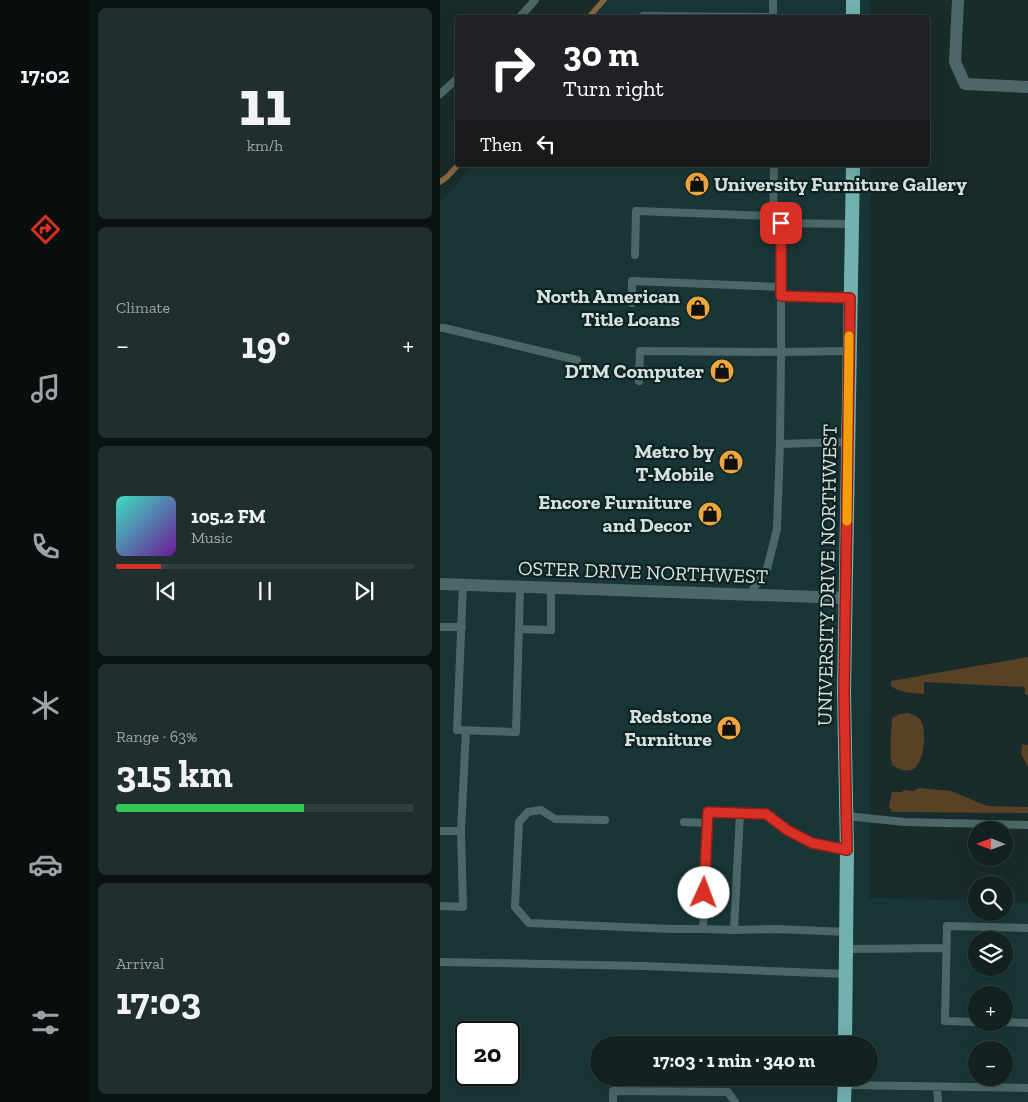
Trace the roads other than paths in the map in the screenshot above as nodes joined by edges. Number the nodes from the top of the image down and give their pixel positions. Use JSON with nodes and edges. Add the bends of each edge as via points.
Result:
{"nodes":[{"id":1,"x":535,"y":0,"type":"edge"},
{"id":2,"x":774,"y":0,"type":"edge"},
{"id":3,"x":853,"y":0,"type":"edge"},
{"id":4,"x":958,"y":0,"type":"edge"},
{"id":5,"x":522,"y":15,"type":"edge"},
{"id":6,"x":773,"y":15,"type":"edge"},
{"id":7,"x":853,"y":15,"type":"edge"},
{"id":8,"x":455,"y":81,"type":"edge"},
{"id":9,"x":1028,"y":87,"type":"edge"},
{"id":10,"x":440,"y":94,"type":"edge"},
{"id":11,"x":774,"y":167,"type":"edge"},
{"id":12,"x":852,"y":167,"type":"edge"},
{"id":13,"x":773,"y":216,"type":"junction"},
{"id":14,"x":781,"y":223,"type":"junction"},
{"id":15,"x":852,"y":224,"type":"junction"},
{"id":16,"x":635,"y":254,"type":"dead end"},
{"id":17,"x":781,"y":286,"type":"junction"},
{"id":18,"x":781,"y":296,"type":"junction"},
{"id":19,"x":850,"y":298,"type":"junction"},
{"id":20,"x":632,"y":303,"type":"dead end"},
{"id":21,"x":440,"y":328,"type":"edge"},
{"id":22,"x":849,"y":351,"type":"junction"},
{"id":23,"x":781,"y":352,"type":"junction"},
{"id":24,"x":576,"y":360,"type":"dead end"},
{"id":25,"x":639,"y":381,"type":"dead end"},
{"id":26,"x":848,"y":442,"type":"junction"},
{"id":27,"x":780,"y":444,"type":"junction"},
{"id":28,"x":440,"y":584,"type":"edge"},
{"id":29,"x":463,"y":585,"type":"junction"},
{"id":30,"x":520,"y":587,"type":"junction"},
{"id":31,"x":551,"y":588,"type":"junction"},
{"id":32,"x":749,"y":595,"type":"junction"},
{"id":33,"x":846,"y":598,"type":"junction"},
{"id":34,"x":440,"y":627,"type":"edge"},
{"id":35,"x":462,"y":627,"type":"junction"},
{"id":36,"x":520,"y":629,"type":"junction"},
{"id":37,"x":466,"y":730,"type":"junction"},
{"id":38,"x":740,"y":813,"type":"junction"},
{"id":39,"x":846,"y":816,"type":"junction"},
{"id":40,"x":605,"y":820,"type":"dead end"},
{"id":41,"x":684,"y":822,"type":"dead end"},
{"id":42,"x":707,"y":822,"type":"junction"},
{"id":43,"x":1028,"y":825,"type":"edge"},
{"id":44,"x":440,"y":831,"type":"edge"},
{"id":45,"x":461,"y":831,"type":"junction"},
{"id":46,"x":847,"y":850,"type":"junction"},
{"id":47,"x":440,"y":906,"type":"edge"},
{"id":48,"x":1028,"y":928,"type":"edge"},
{"id":49,"x":703,"y":929,"type":"junction"},
{"id":50,"x":734,"y":930,"type":"junction"},
{"id":51,"x":846,"y":932,"type":"junction"},
{"id":52,"x":946,"y":948,"type":"junction"},
{"id":53,"x":846,"y":949,"type":"junction"},
{"id":54,"x":440,"y":962,"type":"edge"},
{"id":55,"x":846,"y":974,"type":"junction"},
{"id":56,"x":968,"y":1022,"type":"edge"},
{"id":57,"x":1013,"y":1022,"type":"edge"},
{"id":58,"x":1028,"y":1023,"type":"edge"},
{"id":59,"x":845,"y":1036,"type":"edge"},
{"id":60,"x":878,"y":1084,"type":"edge"},
{"id":61,"x":845,"y":1086,"type":"edge"},
{"id":62,"x":937,"y":1087,"type":"junction"},
{"id":63,"x":1028,"y":1088,"type":"edge"},
{"id":64,"x":938,"y":1101,"type":"edge"},
{"id":65,"x":613,"y":1102,"type":"edge"},
{"id":66,"x":735,"y":1102,"type":"edge"},
{"id":67,"x":844,"y":1102,"type":"edge"}],
"edges":[{"from":1,"to":5,"type":"lane"},
{"from":2,"to":6,"type":"lane"},
{"from":3,"to":7,"type":"highway"},
{"from":4,"to":9,"type":"street","via":[[955,62],[965,84]]},
{"from":8,"to":10,"type":"lane"},
{"from":11,"to":13,"type":"lane"},
{"from":12,"to":15,"type":"highway","name":"UNIVERSITY DRIVE NORTHWEST"},
{"from":13,"to":14,"type":"lane","via":[[773,223]]},
{"from":13,"to":16,"type":"lane","via":[[636,211]]},
{"from":14,"to":15,"type":"lane"},
{"from":14,"to":17,"type":"lane"},
{"from":15,"to":19,"type":"highway","name":"UNIVERSITY DRIVE NORTHWEST"},
{"from":17,"to":18,"type":"lane"},
{"from":17,"to":20,"type":"lane","via":[[632,281]]},
{"from":18,"to":19,"type":"lane"},
{"from":18,"to":23,"type":"lane"},
{"from":19,"to":22,"type":"highway","name":"UNIVERSITY DRIVE NORTHWEST"},
{"from":21,"to":24,"type":"lane"},
{"from":22,"to":23,"type":"lane"},
{"from":22,"to":26,"type":"highway","name":"UNIVERSITY DRIVE NORTHWEST"},
{"from":23,"to":25,"type":"lane","via":[[640,351]]},
{"from":23,"to":27,"type":"lane"},
{"from":26,"to":27,"type":"lane"},
{"from":26,"to":33,"type":"highway","name":"UNIVERSITY DRIVE NORTHWEST"},
{"from":27,"to":32,"type":"lane","via":[[776,529],[767,569]]},
{"from":28,"to":29,"type":"street","name":"OSTER DRIVE NORTHWEST"},
{"from":29,"to":30,"type":"street","name":"OSTER DRIVE NORTHWEST"},
{"from":29,"to":35,"type":"lane"},
{"from":30,"to":31,"type":"street","name":"OSTER DRIVE NORTHWEST"},
{"from":30,"to":36,"type":"lane"},
{"from":31,"to":32,"type":"street","name":"OSTER DRIVE NORTHWEST"},
{"from":31,"to":36,"type":"lane","via":[[550,630]]},
{"from":32,"to":33,"type":"street","name":"OSTER DRIVE NORTHWEST"},
{"from":33,"to":39,"type":"highway","name":"UNIVERSITY DRIVE NORTHWEST"},
{"from":34,"to":35,"type":"lane"},
{"from":35,"to":37,"type":"lane","via":[[457,730]]},
{"from":36,"to":37,"type":"lane","via":[[516,732]]},
{"from":37,"to":45,"type":"lane"},
{"from":38,"to":42,"type":"lane","via":[[708,812]]},
{"from":38,"to":46,"type":"lane","via":[[766,814],[812,843]]},
{"from":38,"to":50,"type":"lane"},
{"from":39,"to":43,"type":"lane","via":[[905,822]]},
{"from":39,"to":46,"type":"highway","name":"UNIVERSITY DRIVE NORTHWEST"},
{"from":40,"to":49,"type":"lane","via":[[554,819],[541,810],[528,812],[518,822],[515,907],[529,923]]},
{"from":41,"to":42,"type":"lane"},
{"from":42,"to":49,"type":"lane"},
{"from":44,"to":45,"type":"lane"},
{"from":45,"to":47,"type":"lane","via":[[463,907]]},
{"from":46,"to":51,"type":"highway","name":"UNIVERSITY DRIVE NORTHWEST"},
{"from":48,"to":52,"type":"lane","via":[[947,926]]},
{"from":49,"to":50,"type":"lane"},
{"from":50,"to":51,"type":"lane"},
{"from":51,"to":53,"type":"highway","name":"UNIVERSITY DRIVE NORTHWEST"},
{"from":52,"to":53,"type":"lane"},
{"from":52,"to":56,"type":"lane","via":[[945,1021]]},
{"from":53,"to":55,"type":"highway","name":"UNIVERSITY DRIVE NORTHWEST"},
{"from":54,"to":55,"type":"lane"},
{"from":55,"to":59,"type":"highway","name":"UNIVERSITY DRIVE NORTHWEST"},
{"from":57,"to":58,"type":"lane"},
{"from":60,"to":62,"type":"lane"},
{"from":61,"to":67,"type":"highway"},
{"from":62,"to":63,"type":"lane"},
{"from":62,"to":64,"type":"lane"},
{"from":65,"to":66,"type":"lane","via":[[613,1091],[728,1092]]}]}
